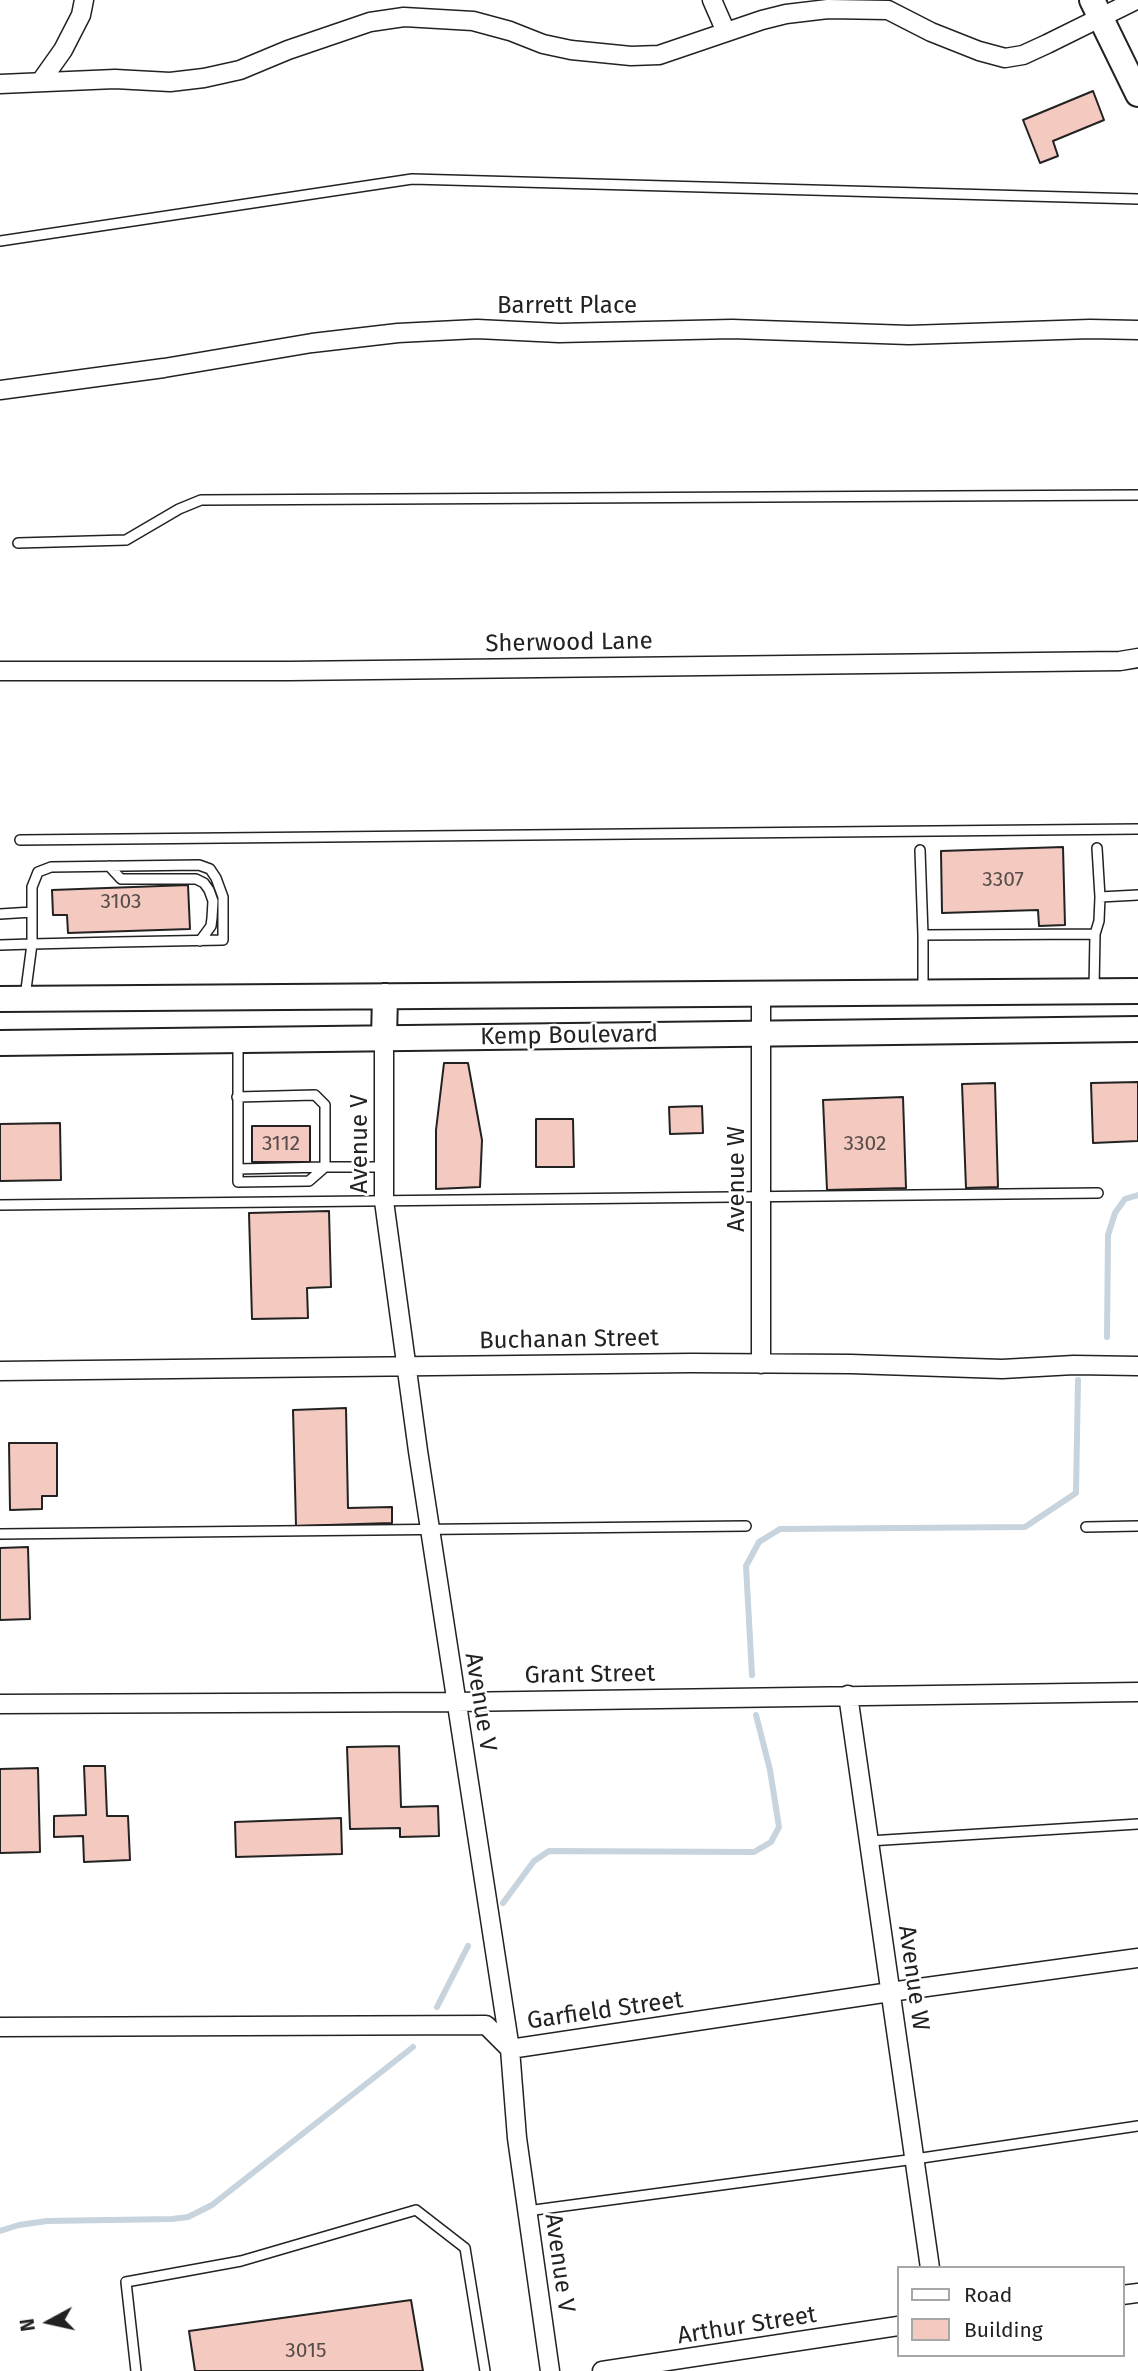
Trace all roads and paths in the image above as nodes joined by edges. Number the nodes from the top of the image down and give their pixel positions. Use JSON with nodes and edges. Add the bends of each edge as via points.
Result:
{"nodes":[{"id":1,"x":84,"y":0,"type":"edge"},
{"id":2,"x":712,"y":0,"type":"edge"},
{"id":3,"x":1136,"y":0,"type":"edge"},
{"id":4,"x":888,"y":5,"type":"edge"},
{"id":5,"x":1096,"y":9,"type":"edge"},
{"id":6,"x":726,"y":32,"type":"junction"},
{"id":7,"x":41,"y":81,"type":"junction"},
{"id":8,"x":0,"y":84,"type":"edge"},
{"id":9,"x":1138,"y":94,"type":"edge"},
{"id":10,"x":1138,"y":199,"type":"edge"},
{"id":11,"x":0,"y":241,"type":"edge"},
{"id":12,"x":1138,"y":330,"type":"edge"},
{"id":13,"x":0,"y":390,"type":"edge"},
{"id":14,"x":1138,"y":495,"type":"edge"},
{"id":15,"x":18,"y":543,"type":"dead end"},
{"id":16,"x":1138,"y":658,"type":"edge"},
{"id":17,"x":0,"y":671,"type":"edge"},
{"id":18,"x":1138,"y":830,"type":"edge"},
{"id":19,"x":20,"y":840,"type":"dead end"},
{"id":20,"x":1097,"y":848,"type":"dead end"},
{"id":21,"x":920,"y":850,"type":"dead end"},
{"id":22,"x":109,"y":866,"type":"junction"},
{"id":23,"x":1138,"y":895,"type":"edge"},
{"id":24,"x":1100,"y":897,"type":"junction"},
{"id":25,"x":32,"y":912,"type":"junction"},
{"id":26,"x":0,"y":914,"type":"edge"},
{"id":27,"x":1095,"y":934,"type":"junction"},
{"id":28,"x":923,"y":935,"type":"junction"},
{"id":29,"x":200,"y":941,"type":"junction"},
{"id":30,"x":0,"y":944,"type":"edge"},
{"id":31,"x":32,"y":944,"type":"junction"},
{"id":32,"x":1094,"y":990,"type":"junction"},
{"id":33,"x":1138,"y":991,"type":"edge"},
{"id":34,"x":923,"y":993,"type":"junction"},
{"id":35,"x":761,"y":994,"type":"junction"},
{"id":36,"x":385,"y":996,"type":"junction"},
{"id":37,"x":12,"y":999,"type":"edge"},
{"id":38,"x":1138,"y":1029,"type":"edge"},
{"id":39,"x":761,"y":1033,"type":"junction"},
{"id":40,"x":384,"y":1038,"type":"junction"},
{"id":41,"x":238,"y":1040,"type":"junction"},
{"id":42,"x":0,"y":1043,"type":"edge"},
{"id":43,"x":237,"y":1097,"type":"junction"},
{"id":44,"x":325,"y":1167,"type":"junction"},
{"id":45,"x":384,"y":1167,"type":"junction"},
{"id":46,"x":1098,"y":1193,"type":"dead end"},
{"id":47,"x":761,"y":1196,"type":"junction"},
{"id":48,"x":384,"y":1201,"type":"junction"},
{"id":49,"x":0,"y":1205,"type":"edge"},
{"id":50,"x":761,"y":1364,"type":"junction"},
{"id":51,"x":1138,"y":1366,"type":"edge"},
{"id":52,"x":406,"y":1367,"type":"junction"},
{"id":53,"x":0,"y":1371,"type":"edge"},
{"id":54,"x":746,"y":1526,"type":"dead end"},
{"id":55,"x":1138,"y":1526,"type":"edge"},
{"id":56,"x":1086,"y":1527,"type":"dead end"},
{"id":57,"x":430,"y":1530,"type":"junction"},
{"id":58,"x":0,"y":1534,"type":"edge"},
{"id":59,"x":1138,"y":1692,"type":"edge"},
{"id":60,"x":848,"y":1695,"type":"junction"},
{"id":61,"x":455,"y":1702,"type":"junction"},
{"id":62,"x":0,"y":1704,"type":"edge"},
{"id":63,"x":1138,"y":1824,"type":"edge"},
{"id":64,"x":869,"y":1841,"type":"junction"},
{"id":65,"x":1138,"y":1958,"type":"edge"},
{"id":66,"x":890,"y":1992,"type":"junction"},
{"id":67,"x":0,"y":2027,"type":"edge"},
{"id":68,"x":510,"y":2049,"type":"junction"},
{"id":69,"x":1138,"y":2126,"type":"edge"},
{"id":70,"x":915,"y":2159,"type":"junction"},
{"id":71,"x":527,"y":2211,"type":"junction"},
{"id":72,"x":930,"y":2266,"type":"edge"},
{"id":73,"x":897,"y":2326,"type":"edge"},
{"id":74,"x":136,"y":2371,"type":"edge"},
{"id":75,"x":485,"y":2371,"type":"edge"},
{"id":76,"x":550,"y":2371,"type":"edge"},
{"id":77,"x":602,"y":2371,"type":"edge"}],
"edges":[{"from":1,"to":7,"type":"street","via":[[63,50]]},
{"from":2,"to":6,"type":"street"},
{"from":3,"to":5,"type":"street"},
{"from":4,"to":5,"type":"street","via":[[931,32],[1005,58],[1023,55]]},
{"from":4,"to":6,"type":"street","via":[[806,11]]},
{"from":5,"to":9,"type":"main road"},
{"from":6,"to":7,"type":"street","via":[[659,55],[631,55],[543,44],[473,21],[404,17],[370,22],[240,70],[204,78]]},
{"from":7,"to":8,"type":"street"},
{"from":10,"to":11,"type":"lane","via":[[412,179]]},
{"from":12,"to":13,"type":"street","name":"Barrett Place","via":[[909,335],[732,329],[398,333]]},
{"from":14,"to":15,"type":"lane","via":[[201,500],[126,540]]},
{"from":16,"to":17,"type":"street","name":"Sherwood Lane","via":[[1120,662]]},
{"from":18,"to":19,"type":"lane"},
{"from":20,"to":24,"type":"lane"},
{"from":21,"to":28,"type":"lane"},
{"from":22,"to":25,"type":"lane","via":[[51,867],[38,872],[32,887]]},
{"from":22,"to":29,"type":"lane","via":[[121,879],[196,879],[204,883],[213,901],[212,918]]},
{"from":22,"to":29,"type":"lane","via":[[199,865],[210,869],[223,897],[223,940]]},
{"from":23,"to":24,"type":"lane"},
{"from":24,"to":27,"type":"lane"},
{"from":25,"to":26,"type":"lane"},
{"from":25,"to":31,"type":"lane"},
{"from":27,"to":28,"type":"lane"},
{"from":27,"to":32,"type":"lane"},
{"from":28,"to":34,"type":"lane"},
{"from":29,"to":31,"type":"lane"},
{"from":30,"to":31,"type":"lane"},
{"from":31,"to":37,"type":"lane"},
{"from":32,"to":33,"type":"main road","name":"Kemp Boulevard"},
{"from":32,"to":34,"type":"main road","name":"Kemp Boulevard"},
{"from":34,"to":35,"type":"main road","name":"Kemp Boulevard"},
{"from":35,"to":36,"type":"main road","name":"Kemp Boulevard"},
{"from":35,"to":39,"type":"street","name":"Avenue W"},
{"from":36,"to":37,"type":"main road","name":"Kemp Boulevard"},
{"from":36,"to":40,"type":"main road"},
{"from":38,"to":39,"type":"main road","name":"Kemp Boulevard"},
{"from":39,"to":40,"type":"main road","name":"Kemp Boulevard"},
{"from":39,"to":47,"type":"street","name":"Avenue W"},
{"from":40,"to":41,"type":"main road","name":"Kemp Boulevard"},
{"from":40,"to":45,"type":"street","name":"Avenue V"},
{"from":41,"to":42,"type":"main road","name":"Kemp Boulevard"},
{"from":41,"to":43,"type":"lane"},
{"from":43,"to":44,"type":"lane","via":[[315,1095],[325,1105]]},
{"from":43,"to":44,"type":"lane","via":[[238,1182],[309,1181]]},
{"from":44,"to":45,"type":"lane"},
{"from":45,"to":48,"type":"street","name":"Avenue V"},
{"from":46,"to":47,"type":"lane"},
{"from":47,"to":48,"type":"lane"},
{"from":47,"to":50,"type":"street","name":"Avenue W"},
{"from":48,"to":49,"type":"lane"},
{"from":48,"to":52,"type":"street","name":"Avenue V"},
{"from":50,"to":51,"type":"street","name":"Buchanan Street"},
{"from":50,"to":52,"type":"street","name":"Buchanan Street"},
{"from":52,"to":53,"type":"street","name":"Buchanan Street"},
{"from":52,"to":57,"type":"street","name":"Avenue V"},
{"from":54,"to":57,"type":"lane"},
{"from":55,"to":56,"type":"lane"},
{"from":57,"to":58,"type":"lane"},
{"from":57,"to":61,"type":"street","name":"Avenue V"},
{"from":59,"to":60,"type":"street","name":"Grant Street"},
{"from":60,"to":61,"type":"street","name":"Grant Street"},
{"from":60,"to":64,"type":"street","name":"Avenue W"},
{"from":61,"to":62,"type":"street","name":"Grant Street"},
{"from":61,"to":68,"type":"street","name":"Avenue V"},
{"from":63,"to":64,"type":"lane"},
{"from":64,"to":66,"type":"street","name":"Avenue W"},
{"from":65,"to":66,"type":"street","name":"Garfield Street"},
{"from":66,"to":68,"type":"street","name":"Garfield Street"},
{"from":66,"to":70,"type":"street","name":"Avenue W"},
{"from":67,"to":68,"type":"street","name":"Garfield Street","via":[[486,2025]]},
{"from":68,"to":71,"type":"street","name":"Avenue V"},
{"from":69,"to":70,"type":"lane"},
{"from":70,"to":71,"type":"lane"},
{"from":70,"to":72,"type":"street","name":"Avenue W"},
{"from":71,"to":76,"type":"street","name":"Avenue V"},
{"from":73,"to":77,"type":"street","name":"Arthur Street"},
{"from":74,"to":75,"type":"lane","via":[[126,2282],[241,2261],[416,2210],[465,2248]]}]}
